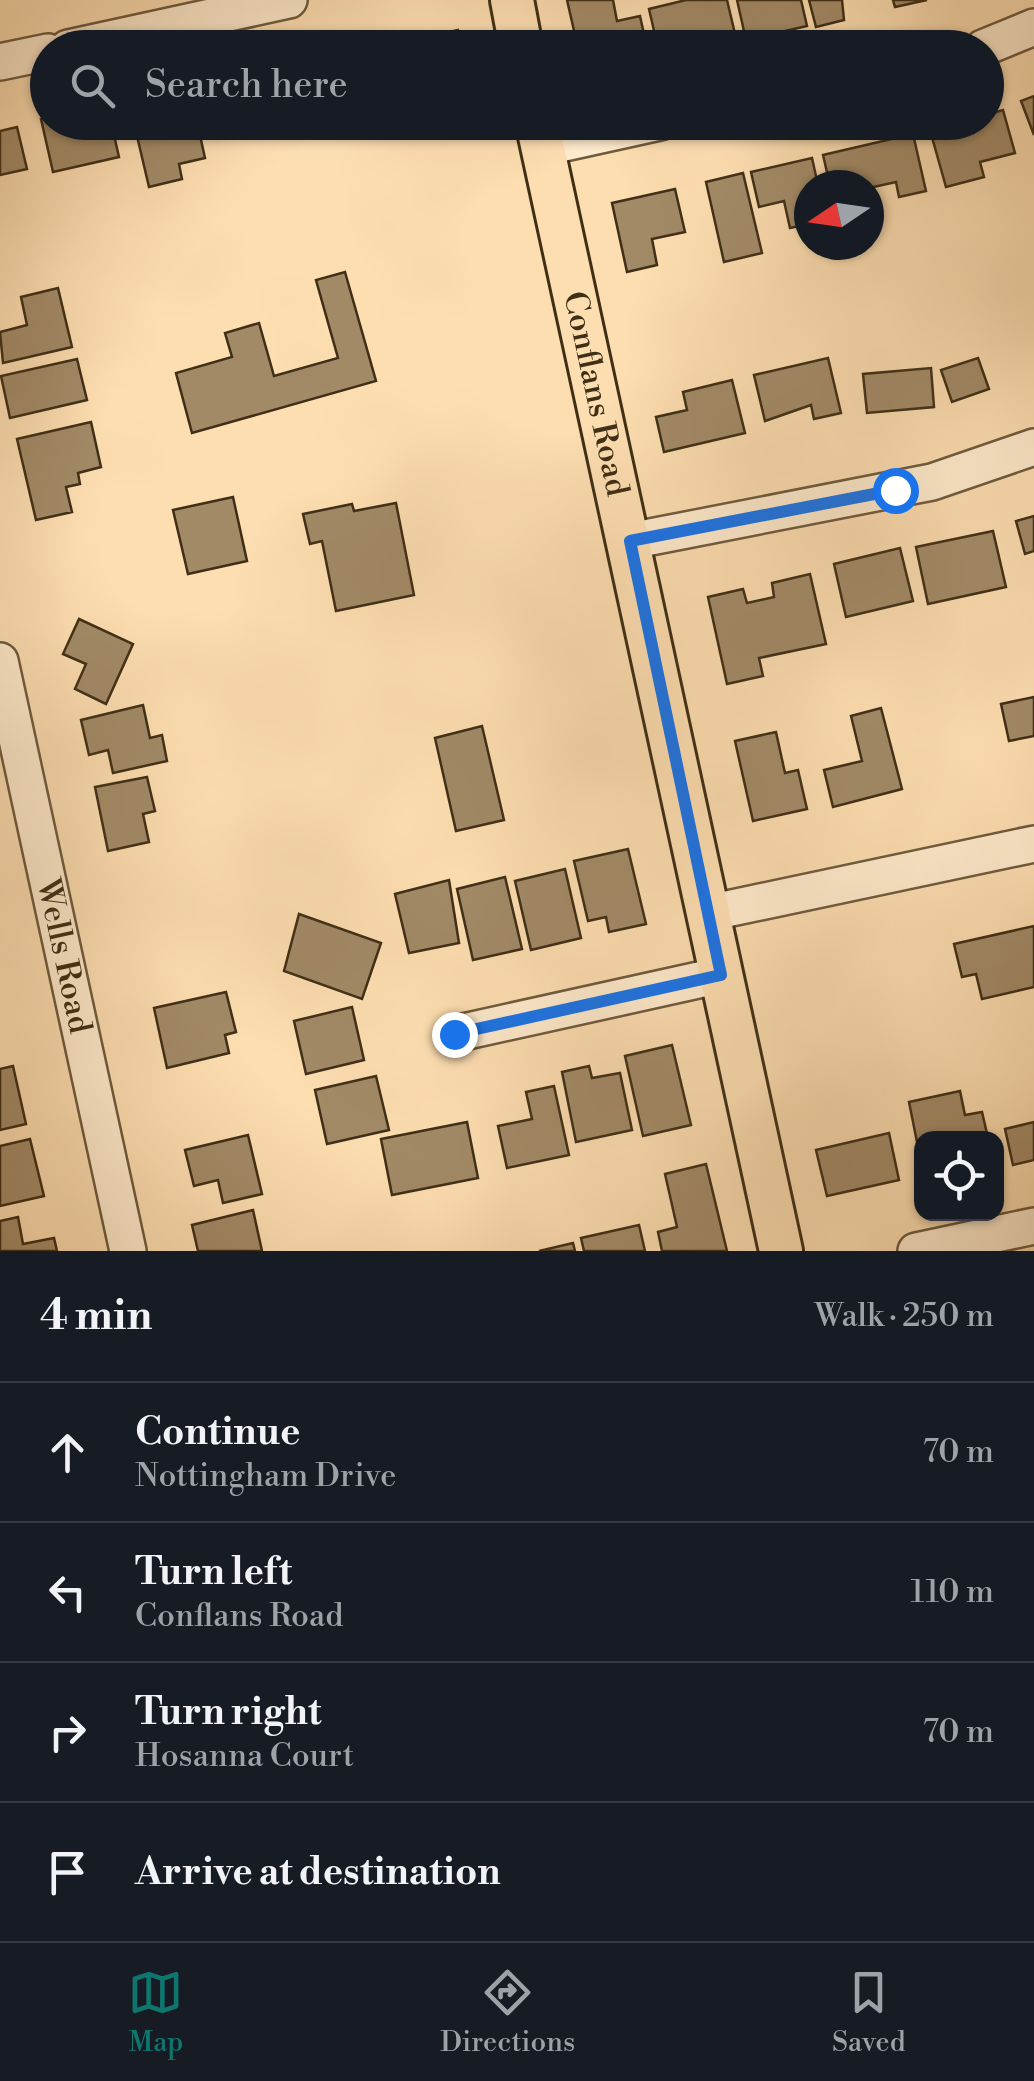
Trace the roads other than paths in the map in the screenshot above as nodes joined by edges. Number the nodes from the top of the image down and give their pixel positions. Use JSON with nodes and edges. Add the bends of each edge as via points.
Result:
{"nodes":[{"id":1,"x":289,"y":0,"type":"edge"},
{"id":2,"x":512,"y":0,"type":"edge"},
{"id":3,"x":1034,"y":28,"type":"edge"},
{"id":4,"x":151,"y":30,"type":"edge"},
{"id":5,"x":518,"y":30,"type":"edge"},
{"id":6,"x":1004,"y":40,"type":"edge"},
{"id":7,"x":30,"y":56,"type":"edge"},
{"id":8,"x":0,"y":62,"type":"edge"},
{"id":9,"x":541,"y":140,"type":"edge"},
{"id":10,"x":1034,"y":446,"type":"edge"},
{"id":11,"x":630,"y":541,"type":"junction"},
{"id":12,"x":0,"y":661,"type":"edge"},
{"id":13,"x":1034,"y":844,"type":"edge"},
{"id":14,"x":708,"y":913,"type":"junction"},
{"id":15,"x":721,"y":975,"type":"junction"},
{"id":16,"x":454,"y":1034,"type":"dead end"},
{"id":17,"x":1034,"y":1226,"type":"edge"},
{"id":18,"x":128,"y":1251,"type":"edge"},
{"id":19,"x":782,"y":1251,"type":"edge"},
{"id":20,"x":916,"y":1251,"type":"edge"}],
"edges":[{"from":1,"to":4,"type":"street"},
{"from":2,"to":5,"type":"main road"},
{"from":3,"to":6,"type":"street"},
{"from":7,"to":8,"type":"street"},
{"from":9,"to":11,"type":"main road","name":"Conflans Road"},
{"from":10,"to":11,"type":"street","via":[[932,482]]},
{"from":11,"to":14,"type":"main road","name":"Conflans Road"},
{"from":12,"to":18,"type":"street","name":"Wells Road"},
{"from":13,"to":14,"type":"street"},
{"from":14,"to":15,"type":"main road","name":"Conflans Road"},
{"from":15,"to":16,"type":"street"},
{"from":15,"to":19,"type":"main road","name":"Conflans Road"},
{"from":17,"to":20,"type":"street"}]}
